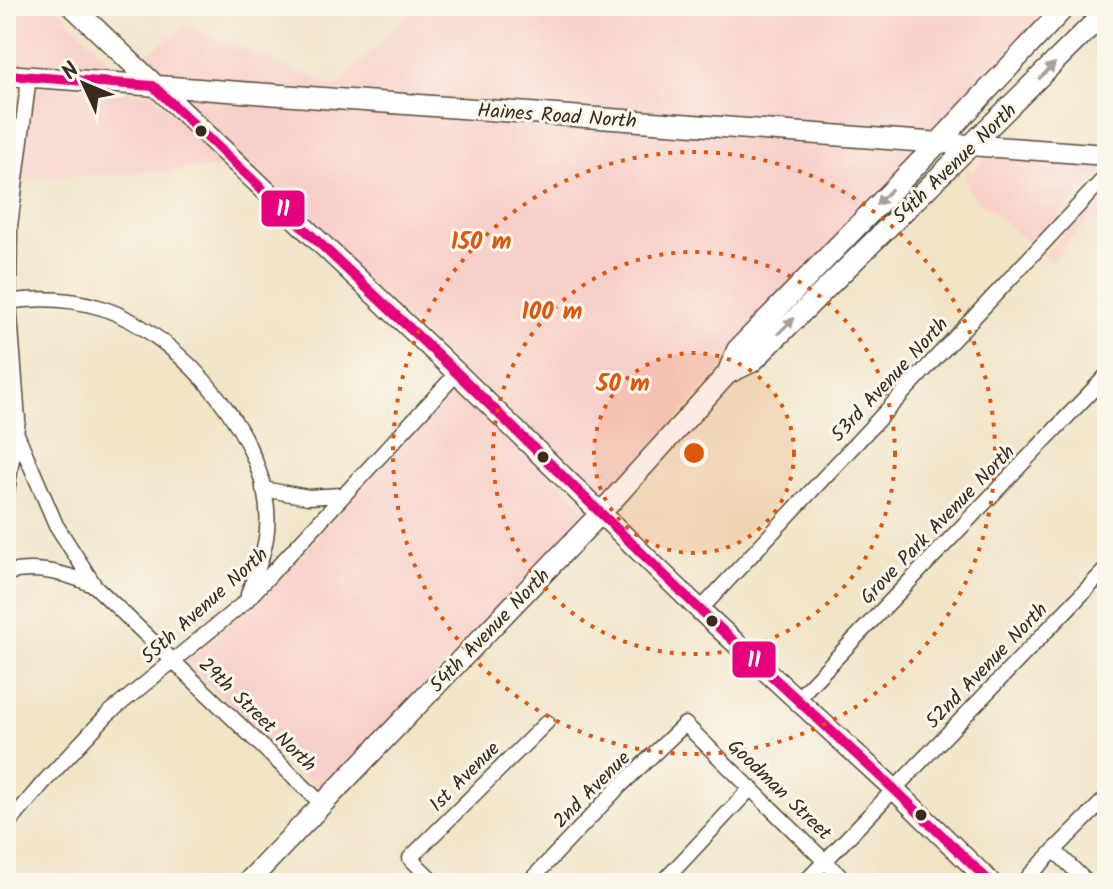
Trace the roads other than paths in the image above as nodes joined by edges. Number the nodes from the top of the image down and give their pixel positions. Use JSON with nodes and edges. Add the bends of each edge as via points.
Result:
{"nodes":[{"id":1,"x":72,"y":6,"type":"edge"},
{"id":2,"x":1066,"y":6,"type":"edge"},
{"id":3,"x":1107,"y":10,"type":"edge"},
{"id":4,"x":6,"y":75,"type":"edge"},
{"id":5,"x":29,"y":77,"type":"junction"},
{"id":6,"x":153,"y":86,"type":"junction"},
{"id":7,"x":939,"y":142,"type":"junction"},
{"id":8,"x":972,"y":146,"type":"junction"},
{"id":9,"x":1107,"y":155,"type":"edge"},
{"id":10,"x":1107,"y":175,"type":"edge"},
{"id":11,"x":7,"y":302,"type":"edge"},
{"id":12,"x":457,"y":373,"type":"junction"},
{"id":13,"x":727,"y":374,"type":"junction"},
{"id":14,"x":1107,"y":375,"type":"edge"},
{"id":15,"x":17,"y":434,"type":"junction"},
{"id":16,"x":263,"y":489,"type":"junction"},
{"id":17,"x":341,"y":495,"type":"junction"},
{"id":18,"x":6,"y":498,"type":"edge"},
{"id":19,"x":600,"y":514,"type":"junction"},
{"id":20,"x":1107,"y":568,"type":"edge"},
{"id":21,"x":6,"y":573,"type":"edge"},
{"id":22,"x":95,"y":586,"type":"junction"},
{"id":23,"x":245,"y":602,"type":"junction"},
{"id":24,"x":700,"y":610,"type":"junction"},
{"id":25,"x":174,"y":661,"type":"junction"},
{"id":26,"x":796,"y":700,"type":"junction"},
{"id":27,"x":547,"y":722,"type":"dead end"},
{"id":28,"x":685,"y":724,"type":"joint"},
{"id":29,"x":751,"y":788,"type":"junction"},
{"id":30,"x":894,"y":789,"type":"junction"},
{"id":31,"x":1107,"y":797,"type":"edge"},
{"id":32,"x":322,"y":804,"type":"junction"},
{"id":33,"x":6,"y":827,"type":"edge"},
{"id":34,"x":1054,"y":850,"type":"junction"},
{"id":35,"x":825,"y":861,"type":"junction"},
{"id":36,"x":1029,"y":876,"type":"dead end"},
{"id":37,"x":247,"y":883,"type":"edge"},
{"id":38,"x":435,"y":883,"type":"edge"},
{"id":39,"x":528,"y":883,"type":"edge"},
{"id":40,"x":662,"y":883,"type":"edge"},
{"id":41,"x":804,"y":883,"type":"edge"},
{"id":42,"x":847,"y":883,"type":"edge"},
{"id":43,"x":991,"y":883,"type":"edge"},
{"id":44,"x":1088,"y":883,"type":"edge"}],
"edges":[{"from":1,"to":6,"type":"street"},
{"from":2,"to":7,"type":"street","name":"54th Avenue North"},
{"from":8,"to":3,"type":"street","name":"54th Avenue North","one_way":true},
{"from":4,"to":5,"type":"street","name":"Haines Road North"},
{"from":5,"to":6,"type":"street","name":"Haines Road North"},
{"from":5,"to":11,"type":"street","via":[[10,226]]},
{"from":6,"to":7,"type":"street","name":"Haines Road North"},
{"from":6,"to":12,"type":"street"},
{"from":7,"to":8,"type":"street","name":"Haines Road North"},
{"from":7,"to":13,"type":"street","name":"54th Avenue North","one_way":true,"via":[[737,350]]},
{"from":8,"to":9,"type":"street","name":"Haines Road North"},
{"from":13,"to":8,"type":"street","name":"54th Avenue North","one_way":true,"via":[[752,362]]},
{"from":10,"to":24,"type":"street","name":"53rd Avenue North"},
{"from":11,"to":15,"type":"street"},
{"from":11,"to":16,"type":"street","via":[[40,297],[106,309],[182,357],[235,422]]},
{"from":12,"to":17,"type":"street","name":"55th Avenue North"},
{"from":12,"to":19,"type":"street"},
{"from":13,"to":19,"type":"street","name":"54th Avenue North"},
{"from":14,"to":26,"type":"street","name":"Grove Park Avenue North"},
{"from":15,"to":18,"type":"street"},
{"from":15,"to":22,"type":"street","name":"29th Street North","via":[[56,525]]},
{"from":16,"to":17,"type":"street","via":[[308,497]]},
{"from":16,"to":23,"type":"street","via":[[267,528]]},
{"from":17,"to":23,"type":"street","name":"55th Avenue North"},
{"from":19,"to":24,"type":"street"},
{"from":19,"to":32,"type":"street","name":"54th Avenue North"},
{"from":20,"to":30,"type":"street","name":"52nd Avenue North"},
{"from":21,"to":22,"type":"street","name":"29th Street North","via":[[32,568]]},
{"from":22,"to":25,"type":"street","name":"29th Street North"},
{"from":23,"to":25,"type":"street","name":"55th Avenue North"},
{"from":24,"to":26,"type":"street"},
{"from":25,"to":32,"type":"street","name":"29th Street North"},
{"from":25,"to":33,"type":"street","name":"55th Avenue North","via":[[108,714]]},
{"from":26,"to":30,"type":"street"},
{"from":27,"to":38,"type":"street","name":"1st Avenue","via":[[410,858]]},
{"from":28,"to":29,"type":"street","name":"Goodman Street"},
{"from":28,"to":39,"type":"street","name":"2nd Avenue"},
{"from":29,"to":35,"type":"street","name":"Goodman Street"},
{"from":29,"to":40,"type":"street"},
{"from":30,"to":35,"type":"street","name":"52nd Avenue North"},
{"from":30,"to":43,"type":"street"},
{"from":31,"to":34,"type":"street"},
{"from":32,"to":37,"type":"street","name":"54th Avenue North"},
{"from":34,"to":36,"type":"street"},
{"from":34,"to":44,"type":"street"},
{"from":35,"to":41,"type":"street","name":"52nd Avenue North"},
{"from":35,"to":42,"type":"street","name":"Goodman Street"}]}
